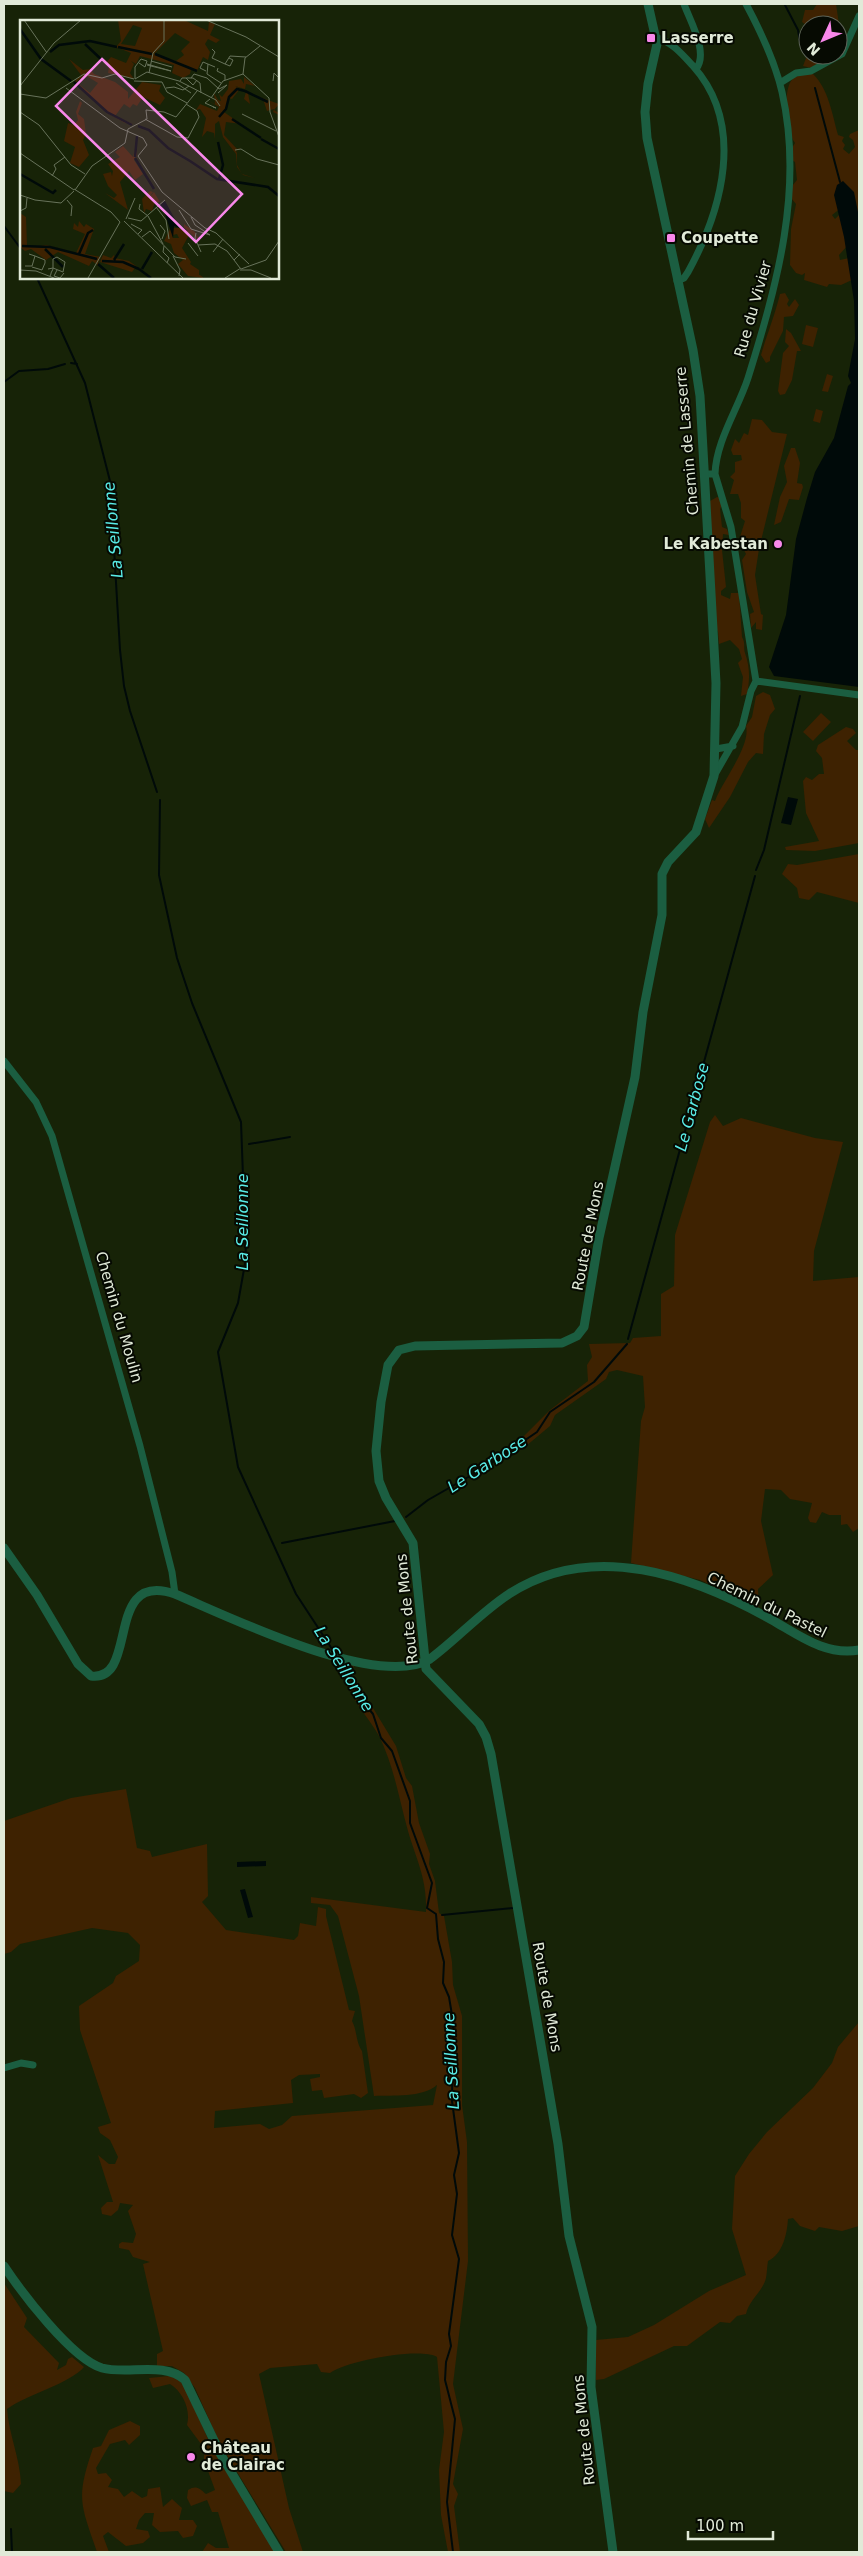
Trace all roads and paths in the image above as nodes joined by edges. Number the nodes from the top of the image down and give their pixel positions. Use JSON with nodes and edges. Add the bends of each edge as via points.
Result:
{"nodes":[{"id":1,"x":648,"y":4,"type":"edge"},
{"id":2,"x":684,"y":4,"type":"edge"},
{"id":3,"x":746,"y":4,"type":"edge"},
{"id":4,"x":859,"y":16,"type":"edge"},
{"id":5,"x":657,"y":38,"type":"junction"},
{"id":6,"x":696,"y":69,"type":"junction"},
{"id":7,"x":780,"y":83,"type":"junction"},
{"id":8,"x":677,"y":281,"type":"junction"},
{"id":9,"x":705,"y":474,"type":"junction"},
{"id":10,"x":715,"y":474,"type":"junction"},
{"id":11,"x":759,"y":682,"type":"junction"},
{"id":12,"x":859,"y":694,"type":"edge"},
{"id":13,"x":733,"y":746,"type":"junction"},
{"id":14,"x":716,"y":749,"type":"junction"},
{"id":15,"x":715,"y":763,"type":"joint"},
{"id":16,"x":714,"y":776,"type":"junction"},
{"id":17,"x":4,"y":1061,"type":"edge"},
{"id":18,"x":4,"y":1548,"type":"edge"},
{"id":19,"x":175,"y":1594,"type":"junction"},
{"id":20,"x":859,"y":1650,"type":"edge"},
{"id":21,"x":425,"y":1662,"type":"junction"},
{"id":22,"x":33,"y":2064,"type":"dead end"},
{"id":23,"x":4,"y":2068,"type":"edge"},
{"id":24,"x":4,"y":2266,"type":"edge"},
{"id":25,"x":279,"y":2552,"type":"edge"},
{"id":26,"x":613,"y":2552,"type":"edge"}],
"edges":[{"from":1,"to":5,"type":"street","name":"Chemin de Lasserre"},
{"from":2,"to":6,"type":"street","via":[[700,52]]},
{"from":3,"to":7,"type":"street","name":"Rue du Vivier"},
{"from":4,"to":7,"type":"street","via":[[842,54]]},
{"from":5,"to":6,"type":"street","via":[[676,49]]},
{"from":5,"to":8,"type":"street","name":"Chemin de Lasserre","via":[[648,84],[646,122],[650,157]]},
{"from":6,"to":8,"type":"street","via":[[716,102],[722,129],[723,171],[710,228],[688,272]]},
{"from":7,"to":10,"type":"street","name":"Rue du Vivier","via":[[791,176],[783,249],[748,379],[719,453]]},
{"from":8,"to":9,"type":"street","name":"Chemin de Lasserre","via":[[698,381]]},
{"from":9,"to":10,"type":"street"},
{"from":9,"to":14,"type":"street","name":"Chemin de Lasserre","via":[[716,683]]},
{"from":10,"to":11,"type":"street","via":[[731,527]]},
{"from":11,"to":12,"type":"street"},
{"from":11,"to":13,"type":"street","name":"Route de Mons","via":[[751,691],[742,727]]},
{"from":13,"to":14,"type":"street"},
{"from":13,"to":16,"type":"street","name":"Route de Mons"},
{"from":14,"to":15,"type":"street","name":"Chemin de Lasserre"},
{"from":15,"to":16,"type":"street","name":"Route de Mons"},
{"from":16,"to":21,"type":"street","name":"Route de Mons","via":[[696,832],[668,862],[662,874],[662,915],[643,1012],[634,1084],[599,1238],[584,1327],[578,1336],[562,1343],[405,1347],[394,1354],[388,1365],[378,1429],[377,1473],[386,1498],[413,1543]]},
{"from":17,"to":19,"type":"street","name":"Chemin du Moulin","via":[[36,1102],[52,1136],[140,1446]]},
{"from":18,"to":19,"type":"street","via":[[78,1664],[91,1676],[101,1676],[112,1664],[139,1594],[156,1589]]},
{"from":19,"to":21,"type":"street","via":[[323,1654],[402,1668]]},
{"from":20,"to":21,"type":"street","name":"Chemin du Pastel","via":[[836,1652],[820,1647],[736,1601],[693,1584],[652,1572],[598,1566],[546,1575],[519,1588],[497,1602]]},
{"from":21,"to":26,"type":"street","name":"Route de Mons","via":[[430,1674],[479,1724],[491,1754],[556,2135],[569,2236],[592,2327],[591,2387]]},
{"from":22,"to":23,"type":"street","via":[[21,2063]]},
{"from":24,"to":25,"type":"street","via":[[38,2311],[88,2362],[111,2370],[168,2371],[185,2380],[221,2455]]}]}
